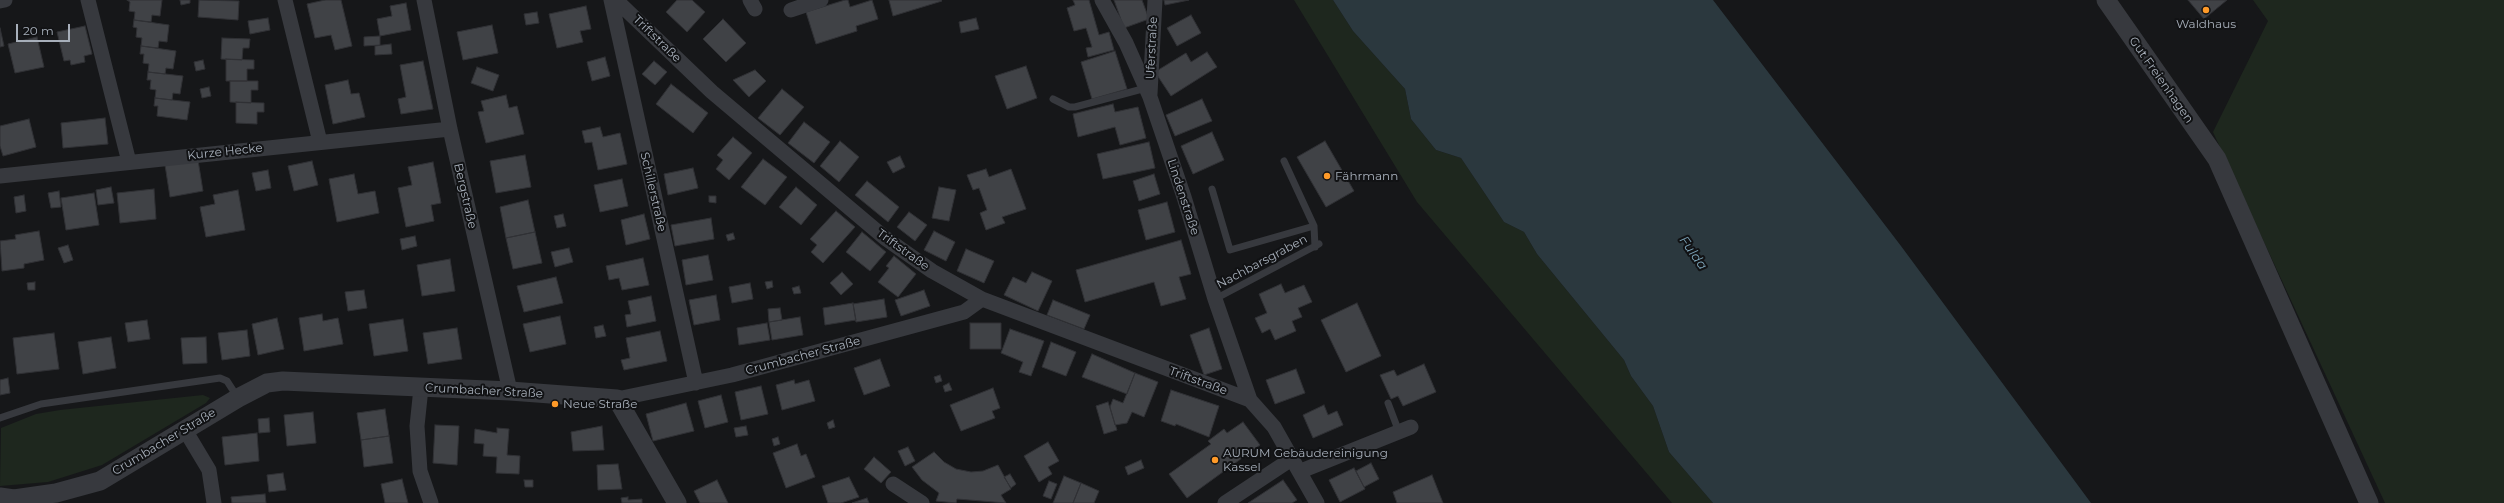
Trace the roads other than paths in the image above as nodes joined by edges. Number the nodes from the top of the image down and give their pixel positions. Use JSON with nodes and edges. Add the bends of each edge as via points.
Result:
{"nodes":[{"id":1,"x":0,"y":0,"type":"edge"},
{"id":2,"x":5,"y":0,"type":"edge"},
{"id":3,"x":88,"y":0,"type":"edge"},
{"id":4,"x":285,"y":0,"type":"edge"},
{"id":5,"x":424,"y":0,"type":"edge"},
{"id":6,"x":611,"y":0,"type":"edge"},
{"id":7,"x":616,"y":0,"type":"edge"},
{"id":8,"x":821,"y":0,"type":"edge"},
{"id":9,"x":1102,"y":0,"type":"edge"},
{"id":10,"x":1155,"y":0,"type":"edge"},
{"id":11,"x":2106,"y":0,"type":"edge"},
{"id":12,"x":791,"y":10,"type":"dead end"},
{"id":13,"x":1148,"y":92,"type":"junction"},
{"id":14,"x":1053,"y":99,"type":"dead end"},
{"id":15,"x":450,"y":129,"type":"junction"},
{"id":16,"x":320,"y":142,"type":"junction"},
{"id":17,"x":130,"y":162,"type":"junction"},
{"id":18,"x":1284,"y":162,"type":"dead end"},
{"id":19,"x":0,"y":176,"type":"edge"},
{"id":20,"x":1212,"y":189,"type":"dead end"},
{"id":21,"x":1314,"y":226,"type":"junction"},
{"id":22,"x":982,"y":299,"type":"junction"},
{"id":23,"x":1215,"y":299,"type":"junction"},
{"id":24,"x":696,"y":383,"type":"junction"},
{"id":25,"x":421,"y":388,"type":"junction"},
{"id":26,"x":510,"y":391,"type":"junction"},
{"id":27,"x":238,"y":398,"type":"junction"},
{"id":28,"x":617,"y":399,"type":"junction"},
{"id":29,"x":1250,"y":400,"type":"junction"},
{"id":30,"x":1388,"y":403,"type":"dead end"},
{"id":31,"x":0,"y":418,"type":"edge"},
{"id":32,"x":185,"y":430,"type":"junction"},
{"id":33,"x":1405,"y":430,"type":"joint"},
{"id":34,"x":1293,"y":458,"type":"junction"},
{"id":35,"x":1301,"y":471,"type":"junction"},
{"id":36,"x":893,"y":484,"type":"dead end"},
{"id":37,"x":0,"y":497,"type":"edge"},
{"id":38,"x":214,"y":503,"type":"edge"},
{"id":39,"x":431,"y":503,"type":"edge"},
{"id":40,"x":677,"y":503,"type":"edge"},
{"id":41,"x":922,"y":503,"type":"edge"},
{"id":42,"x":1225,"y":503,"type":"edge"},
{"id":43,"x":1317,"y":503,"type":"edge"},
{"id":44,"x":2369,"y":503,"type":"edge"}],
"edges":[{"from":1,"to":2,"type":"street"},
{"from":3,"to":17,"type":"street"},
{"from":4,"to":16,"type":"street"},
{"from":5,"to":15,"type":"street","name":"Bergstraße"},
{"from":6,"to":24,"type":"street","name":"Schillerstraße"},
{"from":7,"to":22,"type":"street","name":"Triftstraße","via":[[712,92],[885,238],[932,271]]},
{"from":8,"to":12,"type":"street"},
{"from":9,"to":13,"type":"street","name":"Lindenstraße","via":[[1126,43]]},
{"from":10,"to":13,"type":"street","name":"Uferstraße"},
{"from":11,"to":44,"type":"street","name":"Gut Freienhagen","via":[[2217,159]]},
{"from":13,"to":14,"type":"lane","via":[[1075,107],[1069,107]]},
{"from":13,"to":23,"type":"street","name":"Lindenstraße"},
{"from":15,"to":16,"type":"street","name":"Kurze Hecke"},
{"from":15,"to":26,"type":"street","name":"Bergstraße"},
{"from":16,"to":17,"type":"street","name":"Kurze Hecke"},
{"from":17,"to":19,"type":"street","name":"Kurze Hecke"},
{"from":18,"to":21,"type":"lane"},
{"from":20,"to":21,"type":"lane","via":[[1230,250]]},
{"from":21,"to":23,"type":"lane","name":"Nachbarsgraben","via":[[1317,246]]},
{"from":22,"to":24,"type":"street","name":"Crumbacher Straße","via":[[964,312]]},
{"from":22,"to":29,"type":"street","name":"Triftstraße"},
{"from":23,"to":29,"type":"street","name":"Lindenstraße"},
{"from":24,"to":28,"type":"street","name":"Crumbacher Straße"},
{"from":25,"to":26,"type":"street","name":"Crumbacher Straße"},
{"from":25,"to":27,"type":"street","name":"Crumbacher Straße","via":[[283,381],[267,383]]},
{"from":25,"to":39,"type":"street","via":[[417,426],[420,471]]},
{"from":26,"to":28,"type":"street","name":"Crumbacher Straße"},
{"from":27,"to":31,"type":"lane","via":[[227,381],[220,378],[41,404]]},
{"from":27,"to":32,"type":"street","name":"Crumbacher Straße"},
{"from":28,"to":40,"type":"street"},
{"from":29,"to":34,"type":"street","via":[[1274,426]]},
{"from":30,"to":33,"type":"lane"},
{"from":32,"to":37,"type":"street","name":"Crumbacher Straße","via":[[100,481],[56,493],[14,499]]},
{"from":32,"to":38,"type":"street","via":[[209,470]]},
{"from":33,"to":35,"type":"street"},
{"from":34,"to":35,"type":"street"},
{"from":34,"to":42,"type":"street"},
{"from":35,"to":43,"type":"street"},
{"from":36,"to":41,"type":"street"}]}
